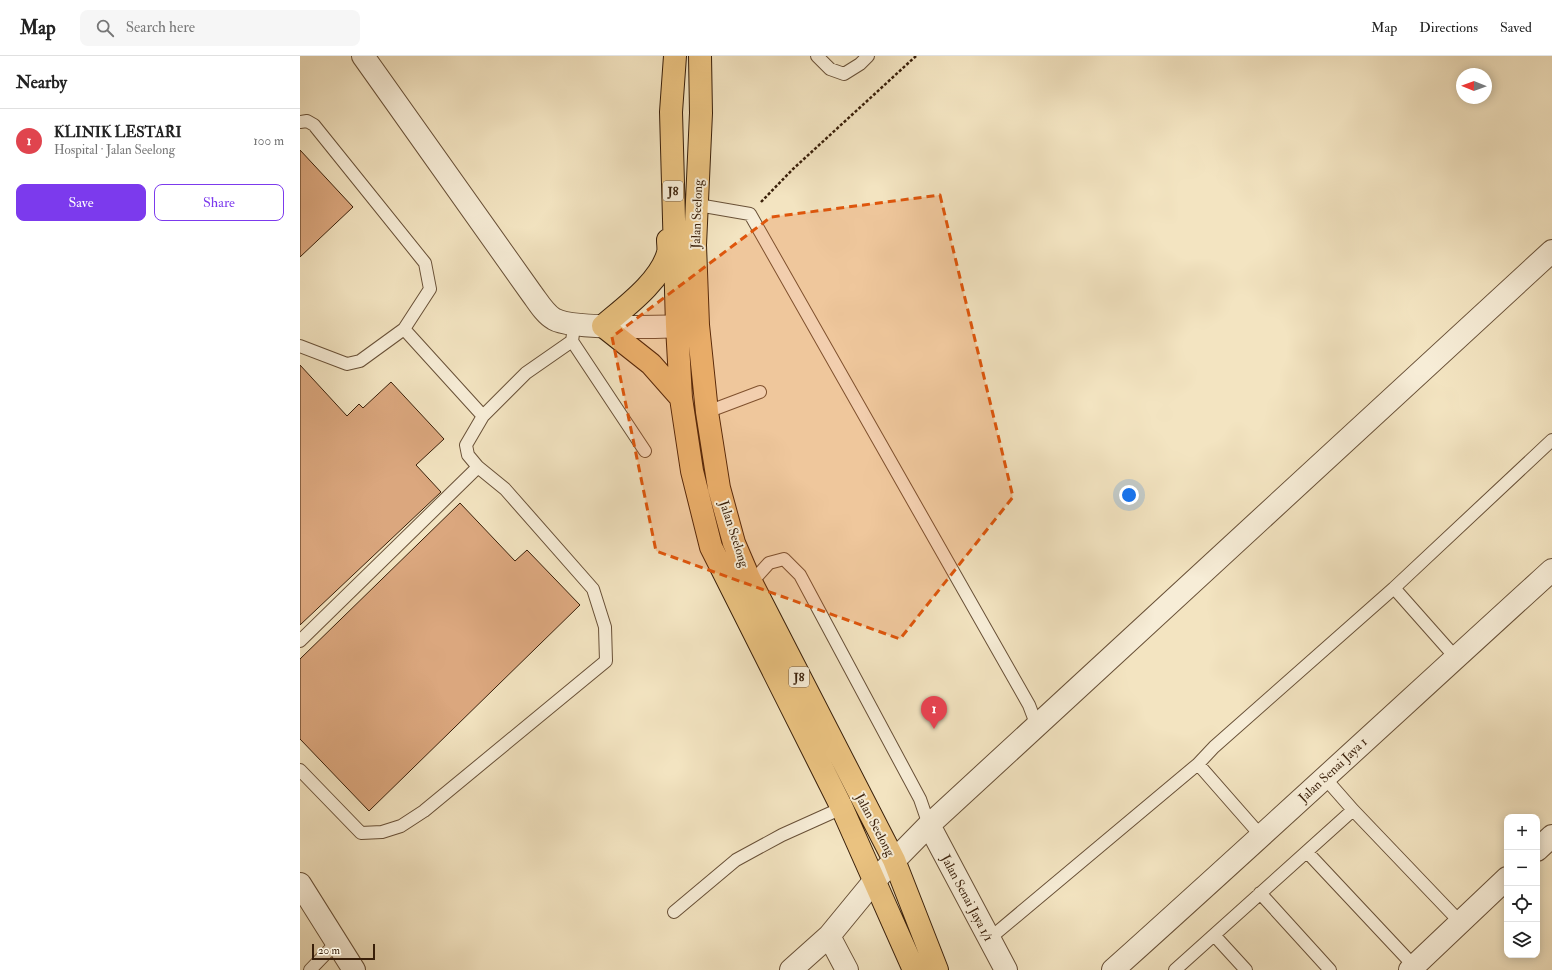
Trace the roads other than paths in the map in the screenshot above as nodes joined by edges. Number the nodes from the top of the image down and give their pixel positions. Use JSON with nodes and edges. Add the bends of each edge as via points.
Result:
{"nodes":[{"id":1,"x":363,"y":56,"type":"edge"},
{"id":2,"x":675,"y":56,"type":"edge"},
{"id":3,"x":700,"y":56,"type":"edge"},
{"id":4,"x":817,"y":56,"type":"edge"},
{"id":5,"x":868,"y":56,"type":"edge"},
{"id":6,"x":300,"y":122,"type":"edge"},
{"id":7,"x":672,"y":169,"type":"junction"},
{"id":8,"x":698,"y":205,"type":"junction"},
{"id":9,"x":1552,"y":251,"type":"edge"},
{"id":10,"x":603,"y":326,"type":"junction"},
{"id":11,"x":687,"y":326,"type":"junction"},
{"id":12,"x":404,"y":329,"type":"junction"},
{"id":13,"x":573,"y":333,"type":"junction"},
{"id":14,"x":300,"y":346,"type":"edge"},
{"id":15,"x":760,"y":392,"type":"dead end"},
{"id":16,"x":681,"y":398,"type":"junction"},
{"id":17,"x":707,"y":412,"type":"junction"},
{"id":18,"x":483,"y":416,"type":"junction"},
{"id":19,"x":1552,"y":440,"type":"edge"},
{"id":20,"x":645,"y":451,"type":"dead end"},
{"id":21,"x":478,"y":467,"type":"junction"},
{"id":22,"x":1552,"y":570,"type":"edge"},
{"id":23,"x":751,"y":583,"type":"junction"},
{"id":24,"x":1394,"y":588,"type":"junction"},
{"id":25,"x":300,"y":641,"type":"edge"},
{"id":26,"x":1456,"y":658,"type":"junction"},
{"id":27,"x":1037,"y":726,"type":"junction"},
{"id":28,"x":1198,"y":764,"type":"junction"},
{"id":29,"x":300,"y":770,"type":"edge"},
{"id":30,"x":1324,"y":777,"type":"junction"},
{"id":31,"x":842,"y":808,"type":"junction"},
{"id":32,"x":1353,"y":810,"type":"junction"},
{"id":33,"x":929,"y":826,"type":"junction"},
{"id":34,"x":1552,"y":836,"type":"edge"},
{"id":35,"x":1262,"y":837,"type":"junction"},
{"id":36,"x":1540,"y":847,"type":"edge"},
{"id":37,"x":1307,"y":852,"type":"junction"},
{"id":38,"x":894,"y":860,"type":"junction"},
{"id":39,"x":875,"y":880,"type":"junction"},
{"id":40,"x":1504,"y":881,"type":"edge"},
{"id":41,"x":300,"y":884,"type":"edge"},
{"id":42,"x":1260,"y":893,"type":"junction"},
{"id":43,"x":674,"y":912,"type":"dead end"},
{"id":44,"x":1461,"y":923,"type":"junction"},
{"id":45,"x":1214,"y":935,"type":"junction"},
{"id":46,"x":829,"y":936,"type":"junction"},
{"id":47,"x":989,"y":939,"type":"junction"},
{"id":48,"x":337,"y":942,"type":"junction"},
{"id":49,"x":1412,"y":968,"type":"edge"},
{"id":50,"x":310,"y":970,"type":"edge"},
{"id":51,"x":354,"y":970,"type":"edge"},
{"id":52,"x":791,"y":970,"type":"edge"},
{"id":53,"x":848,"y":970,"type":"edge"},
{"id":54,"x":914,"y":970,"type":"edge"},
{"id":55,"x":937,"y":970,"type":"edge"},
{"id":56,"x":1006,"y":970,"type":"edge"},
{"id":57,"x":1113,"y":970,"type":"edge"},
{"id":58,"x":1175,"y":970,"type":"edge"},
{"id":59,"x":1246,"y":970,"type":"edge"},
{"id":60,"x":1330,"y":970,"type":"edge"}],
"edges":[{"from":1,"to":13,"type":"street","via":[[532,294],[545,311]]},
{"from":2,"to":7,"type":"main road","name":"Jalan Seelong","number":"J8","via":[[671,112]]},
{"from":3,"to":8,"type":"main road","name":"Jalan Seelong","number":"J8"},
{"from":4,"to":5,"type":"lane","via":[[830,69],[844,74]]},
{"from":6,"to":12,"type":"lane","via":[[306,121],[314,125],[425,263],[430,289]]},
{"from":7,"to":10,"type":"main road","via":[[668,252],[663,264],[641,294]]},
{"from":7,"to":11,"type":"main road","name":"Jalan Seelong","number":"J8"},
{"from":8,"to":11,"type":"main road","name":"Jalan Seelong","number":"J8"},
{"from":8,"to":27,"type":"lane","via":[[750,214],[1029,705]]},
{"from":9,"to":27,"type":"street"},
{"from":10,"to":11,"type":"street"},
{"from":10,"to":13,"type":"street"},
{"from":10,"to":16,"type":"main road","via":[[651,364]]},
{"from":11,"to":16,"type":"main road","name":"Jalan Seelong","number":"J8"},
{"from":11,"to":17,"type":"main road","name":"Jalan Seelong","number":"J8"},
{"from":12,"to":14,"type":"lane","via":[[360,361],[347,364]]},
{"from":12,"to":18,"type":"lane"},
{"from":13,"to":18,"type":"lane","via":[[526,373]]},
{"from":13,"to":20,"type":"lane"},
{"from":15,"to":17,"type":"lane"},
{"from":16,"to":31,"type":"main road","name":"Jalan Seelong","number":"J8","via":[[692,471],[711,547]]},
{"from":17,"to":23,"type":"main road","name":"Jalan Seelong","number":"J8","via":[[719,488],[734,542]]},
{"from":18,"to":21,"type":"lane","via":[[466,445],[468,455]]},
{"from":19,"to":24,"type":"lane"},
{"from":21,"to":25,"type":"lane"},
{"from":21,"to":29,"type":"lane","via":[[505,489],[593,589],[604,626],[606,661],[424,811],[401,826],[382,832],[361,833]]},
{"from":22,"to":26,"type":"street","name":"Jalan Senai Jaya 1"},
{"from":23,"to":33,"type":"lane","via":[[769,563],[784,559],[800,575],[920,799]]},
{"from":23,"to":38,"type":"main road","name":"Jalan Seelong","number":"J8"},
{"from":24,"to":26,"type":"lane"},
{"from":24,"to":28,"type":"lane"},
{"from":26,"to":30,"type":"street","name":"Jalan Senai Jaya 1"},
{"from":27,"to":33,"type":"street"},
{"from":28,"to":35,"type":"lane"},
{"from":28,"to":47,"type":"lane"},
{"from":30,"to":32,"type":"lane"},
{"from":30,"to":35,"type":"street","name":"Jalan Senai Jaya 1"},
{"from":31,"to":39,"type":"main road","name":"Jalan Seelong","number":"J8"},
{"from":31,"to":43,"type":"lane","via":[[782,835],[736,860]]},
{"from":32,"to":37,"type":"lane"},
{"from":32,"to":44,"type":"lane"},
{"from":33,"to":38,"type":"street"},
{"from":33,"to":47,"type":"street","name":"Jalan Senai Jaya 1/1"},
{"from":34,"to":36,"type":"street"},
{"from":35,"to":57,"type":"street","name":"Jalan Senai Jaya 1"},
{"from":37,"to":42,"type":"lane"},
{"from":37,"to":49,"type":"lane"},
{"from":38,"to":39,"type":"street"},
{"from":38,"to":55,"type":"main road","name":"Jalan Seelong","number":"J8"},
{"from":39,"to":46,"type":"street"},
{"from":39,"to":54,"type":"main road","name":"Jalan Seelong","number":"J8"},
{"from":40,"to":44,"type":"street"},
{"from":41,"to":48,"type":"street"},
{"from":42,"to":45,"type":"lane"},
{"from":42,"to":60,"type":"lane"},
{"from":44,"to":49,"type":"street"},
{"from":45,"to":58,"type":"lane"},
{"from":45,"to":59,"type":"lane"},
{"from":46,"to":52,"type":"street"},
{"from":46,"to":53,"type":"street"},
{"from":47,"to":56,"type":"street","name":"Jalan Senai Jaya 1/1"},
{"from":48,"to":50,"type":"lane"},
{"from":48,"to":51,"type":"street"}]}
